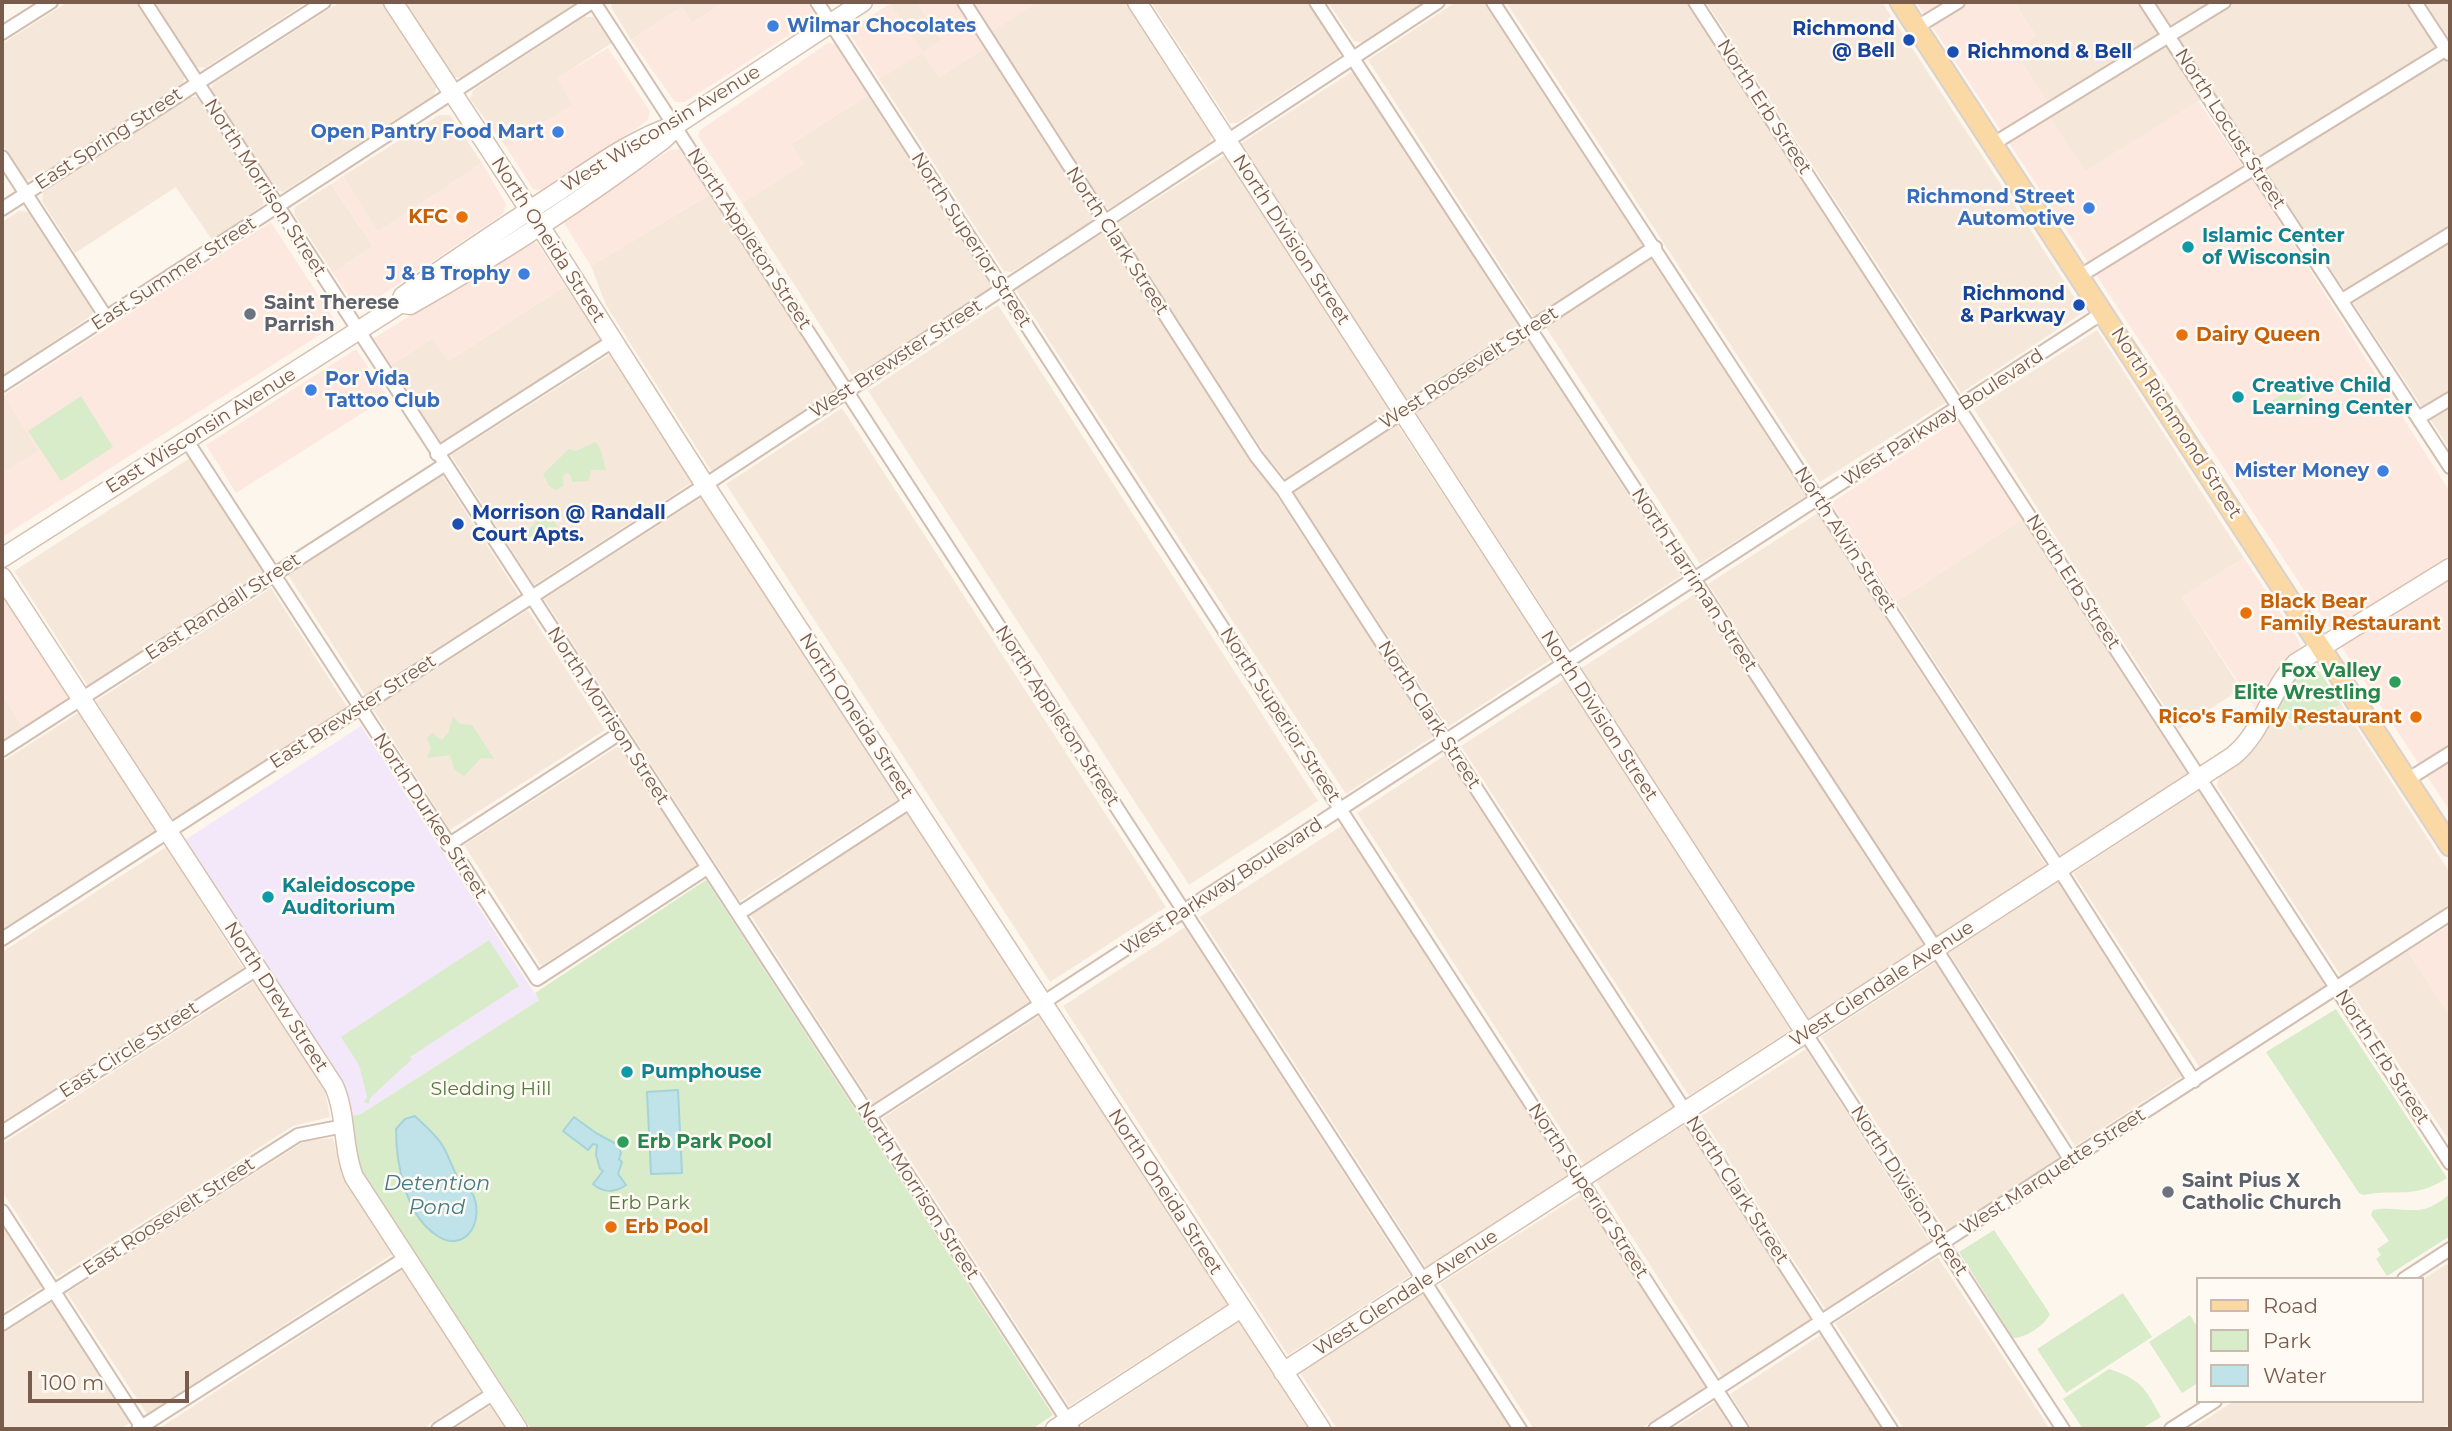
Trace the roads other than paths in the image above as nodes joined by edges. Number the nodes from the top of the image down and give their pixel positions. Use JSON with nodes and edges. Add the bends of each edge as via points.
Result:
{"nodes":[{"id":1,"x":51,"y":2,"type":"edge"},
{"id":2,"x":145,"y":2,"type":"edge"},
{"id":3,"x":324,"y":2,"type":"edge"},
{"id":4,"x":393,"y":2,"type":"edge"},
{"id":5,"x":593,"y":2,"type":"edge"},
{"id":6,"x":817,"y":2,"type":"edge"},
{"id":7,"x":863,"y":2,"type":"edge"},
{"id":8,"x":964,"y":2,"type":"edge"},
{"id":9,"x":1136,"y":2,"type":"edge"},
{"id":10,"x":1316,"y":2,"type":"edge"},
{"id":11,"x":1438,"y":2,"type":"edge"},
{"id":12,"x":1493,"y":2,"type":"edge"},
{"id":13,"x":1695,"y":2,"type":"edge"},
{"id":14,"x":1900,"y":2,"type":"edge"},
{"id":15,"x":1958,"y":2,"type":"edge"},
{"id":16,"x":2146,"y":2,"type":"edge"},
{"id":17,"x":2224,"y":2,"type":"edge"},
{"id":18,"x":2414,"y":2,"type":"edge"},
{"id":19,"x":831,"y":23,"type":"junction"},
{"id":20,"x":1917,"y":27,"type":"junction"},
{"id":21,"x":2,"y":33,"type":"edge"},
{"id":22,"x":2169,"y":36,"type":"junction"},
{"id":23,"x":2449,"y":50,"type":"edge"},
{"id":24,"x":1353,"y":58,"type":"junction"},
{"id":25,"x":197,"y":83,"type":"junction"},
{"id":26,"x":452,"y":94,"type":"junction"},
{"id":27,"x":676,"y":125,"type":"junction"},
{"id":28,"x":1227,"y":140,"type":"junction"},
{"id":29,"x":1993,"y":144,"type":"junction"},
{"id":30,"x":2,"y":157,"type":"edge"},
{"id":31,"x":2256,"y":166,"type":"junction"},
{"id":32,"x":26,"y":193,"type":"junction"},
{"id":33,"x":278,"y":207,"type":"junction"},
{"id":34,"x":2,"y":209,"type":"edge"},
{"id":35,"x":535,"y":218,"type":"junction"},
{"id":36,"x":1104,"y":222,"type":"junction"},
{"id":37,"x":2450,"y":234,"type":"edge"},
{"id":38,"x":1655,"y":247,"type":"junction"},
{"id":39,"x":2080,"y":276,"type":"junction"},
{"id":40,"x":1003,"y":289,"type":"junction"},
{"id":41,"x":2342,"y":300,"type":"junction"},
{"id":42,"x":2104,"y":312,"type":"junction"},
{"id":43,"x":106,"y":317,"type":"junction"},
{"id":44,"x":1531,"y":328,"type":"junction"},
{"id":45,"x":358,"y":331,"type":"junction"},
{"id":46,"x":614,"y":341,"type":"junction"},
{"id":47,"x":2,"y":385,"type":"edge"},
{"id":48,"x":847,"y":391,"type":"junction"},
{"id":49,"x":2450,"y":399,"type":"edge"},
{"id":50,"x":1960,"y":407,"type":"junction"},
{"id":51,"x":1402,"y":412,"type":"junction"},
{"id":52,"x":2418,"y":418,"type":"junction"},
{"id":53,"x":187,"y":441,"type":"junction"},
{"id":54,"x":440,"y":459,"type":"junction"},
{"id":55,"x":2450,"y":467,"type":"edge"},
{"id":56,"x":705,"y":485,"type":"junction"},
{"id":57,"x":1283,"y":490,"type":"junction"},
{"id":58,"x":1818,"y":499,"type":"junction"},
{"id":59,"x":2,"y":558,"type":"edge"},
{"id":60,"x":2450,"y":568,"type":"edge"},
{"id":61,"x":275,"y":574,"type":"junction"},
{"id":62,"x":2,"y":577,"type":"edge"},
{"id":63,"x":1693,"y":581,"type":"junction"},
{"id":64,"x":531,"y":597,"type":"junction"},
{"id":65,"x":2321,"y":647,"type":"junction"},
{"id":66,"x":1566,"y":664,"type":"junction"},
{"id":67,"x":82,"y":699,"type":"junction"},
{"id":68,"x":360,"y":708,"type":"junction"},
{"id":69,"x":620,"y":733,"type":"junction"},
{"id":70,"x":1446,"y":742,"type":"junction"},
{"id":71,"x":2,"y":750,"type":"edge"},
{"id":72,"x":2450,"y":753,"type":"edge"},
{"id":73,"x":2200,"y":777,"type":"junction"},
{"id":74,"x":2407,"y":780,"type":"junction"},
{"id":75,"x":911,"y":801,"type":"junction"},
{"id":76,"x":1342,"y":810,"type":"junction"},
{"id":77,"x":169,"y":831,"type":"junction"},
{"id":78,"x":448,"y":845,"type":"junction"},
{"id":79,"x":2450,"y":846,"type":"edge"},
{"id":80,"x":707,"y":868,"type":"junction"},
{"id":81,"x":2059,"y":870,"type":"junction"},
{"id":82,"x":1185,"y":911,"type":"junction"},
{"id":83,"x":738,"y":914,"type":"junction"},
{"id":84,"x":2450,"y":914,"type":"edge"},
{"id":85,"x":2,"y":939,"type":"edge"},
{"id":86,"x":1936,"y":949,"type":"junction"},
{"id":87,"x":257,"y":969,"type":"junction"},
{"id":88,"x":2337,"y":988,"type":"junction"},
{"id":89,"x":1042,"y":1003,"type":"junction"},
{"id":90,"x":1806,"y":1034,"type":"junction"},
{"id":91,"x":2194,"y":1081,"type":"junction"},
{"id":92,"x":1685,"y":1111,"type":"junction"},
{"id":93,"x":869,"y":1116,"type":"junction"},
{"id":94,"x":344,"y":1126,"type":"junction"},
{"id":95,"x":2,"y":1132,"type":"edge"},
{"id":96,"x":2070,"y":1160,"type":"junction"},
{"id":97,"x":2450,"y":1163,"type":"edge"},
{"id":98,"x":1581,"y":1179,"type":"junction"},
{"id":99,"x":2,"y":1210,"type":"edge"},
{"id":100,"x":1942,"y":1243,"type":"junction"},
{"id":101,"x":2450,"y":1249,"type":"edge"},
{"id":102,"x":407,"y":1257,"type":"junction"},
{"id":103,"x":2407,"y":1277,"type":"edge"},
{"id":104,"x":1423,"y":1280,"type":"junction"},
{"id":105,"x":53,"y":1291,"type":"junction"},
{"id":106,"x":1241,"y":1308,"type":"junction"},
{"id":107,"x":1822,"y":1321,"type":"junction"},
{"id":108,"x":2,"y":1324,"type":"edge"},
{"id":109,"x":1283,"y":1372,"type":"junction"},
{"id":110,"x":1717,"y":1390,"type":"junction"},
{"id":111,"x":494,"y":1393,"type":"junction"},
{"id":112,"x":2212,"y":1403,"type":"edge"},
{"id":113,"x":1065,"y":1427,"type":"edge"},
{"id":114,"x":141,"y":1428,"type":"edge"},
{"id":115,"x":438,"y":1429,"type":"edge"},
{"id":116,"x":518,"y":1429,"type":"edge"},
{"id":117,"x":1321,"y":1429,"type":"edge"},
{"id":118,"x":1520,"y":1429,"type":"edge"},
{"id":119,"x":1655,"y":1429,"type":"edge"},
{"id":120,"x":1742,"y":1429,"type":"edge"},
{"id":121,"x":1891,"y":1429,"type":"edge"},
{"id":122,"x":2063,"y":1429,"type":"edge"},
{"id":123,"x":2171,"y":1429,"type":"edge"}],
"edges":[{"from":1,"to":21,"type":"street"},
{"from":2,"to":25,"type":"street","name":"North Morrison Street"},
{"from":3,"to":25,"type":"street","name":"East Spring Street"},
{"from":4,"to":26,"type":"street","name":"North Oneida Street"},
{"from":5,"to":26,"type":"street","name":"East Summer Street"},
{"from":5,"to":27,"type":"street","name":"North Appleton Street"},
{"from":6,"to":19,"type":"street","name":"North Superior Street"},
{"from":7,"to":19,"type":"street","name":"West Wisconsin Avenue"},
{"from":8,"to":36,"type":"street","name":"North Clark Street"},
{"from":9,"to":28,"type":"street","name":"North Division Street"},
{"from":10,"to":24,"type":"street","name":"North Harriman Street"},
{"from":11,"to":24,"type":"street","name":"West Brewster Street"},
{"from":12,"to":38,"type":"street","name":"North Alvin Street"},
{"from":13,"to":50,"type":"street","name":"North Erb Street"},
{"from":14,"to":20,"type":"main road","name":"North Richmond Street"},
{"from":15,"to":20,"type":"street"},
{"from":16,"to":22,"type":"street","name":"North Locust Street"},
{"from":17,"to":22,"type":"street"},
{"from":18,"to":23,"type":"street"},
{"from":19,"to":27,"type":"street","name":"West Wisconsin Avenue"},
{"from":19,"to":40,"type":"street","name":"North Superior Street"},
{"from":20,"to":29,"type":"main road","name":"North Richmond Street"},
{"from":22,"to":29,"type":"street"},
{"from":22,"to":31,"type":"street","name":"North Locust Street"},
{"from":23,"to":31,"type":"street"},
{"from":24,"to":28,"type":"street","name":"West Brewster Street"},
{"from":24,"to":44,"type":"street","name":"North Harriman Street"},
{"from":25,"to":32,"type":"street","name":"East Spring Street"},
{"from":25,"to":33,"type":"street","name":"North Morrison Street"},
{"from":26,"to":33,"type":"street","name":"East Summer Street"},
{"from":26,"to":35,"type":"street","name":"North Oneida Street"},
{"from":27,"to":35,"type":"street","name":"West Wisconsin Avenue","via":[[624,150]]},
{"from":27,"to":48,"type":"street","name":"North Appleton Street"},
{"from":28,"to":36,"type":"street","name":"West Brewster Street"},
{"from":28,"to":51,"type":"street","name":"North Division Street"},
{"from":29,"to":39,"type":"main road","name":"North Richmond Street"},
{"from":30,"to":32,"type":"street"},
{"from":31,"to":39,"type":"street"},
{"from":31,"to":41,"type":"street","name":"North Locust Street"},
{"from":32,"to":34,"type":"street","name":"East Spring Street"},
{"from":32,"to":43,"type":"street"},
{"from":33,"to":43,"type":"street","name":"East Summer Street"},
{"from":33,"to":45,"type":"street","name":"North Morrison Street"},
{"from":35,"to":45,"type":"street","name":"East Wisconsin Avenue","via":[[453,260],[403,296],[400,304]]},
{"from":35,"to":46,"type":"street","name":"North Oneida Street"},
{"from":36,"to":40,"type":"street","name":"West Brewster Street"},
{"from":36,"to":57,"type":"street","name":"North Clark Street","via":[[1256,456]]},
{"from":37,"to":41,"type":"street"},
{"from":38,"to":44,"type":"street","name":"West Roosevelt Street"},
{"from":38,"to":58,"type":"street","name":"North Alvin Street"},
{"from":39,"to":42,"type":"main road","name":"North Richmond Street"},
{"from":40,"to":48,"type":"street","name":"West Brewster Street"},
{"from":40,"to":76,"type":"street","name":"North Superior Street"},
{"from":41,"to":52,"type":"street","name":"North Locust Street"},
{"from":42,"to":50,"type":"street","name":"West Parkway Boulevard"},
{"from":42,"to":65,"type":"main road","name":"North Richmond Street"},
{"from":43,"to":47,"type":"street","name":"East Summer Street"},
{"from":44,"to":51,"type":"street","name":"West Roosevelt Street"},
{"from":44,"to":63,"type":"street","name":"North Harriman Street"},
{"from":45,"to":53,"type":"street","name":"East Wisconsin Avenue"},
{"from":45,"to":54,"type":"street","name":"North Morrison Street"},
{"from":46,"to":54,"type":"street","name":"East Randall Street"},
{"from":46,"to":56,"type":"street","name":"North Oneida Street"},
{"from":48,"to":56,"type":"street","name":"West Brewster Street"},
{"from":48,"to":82,"type":"street","name":"North Appleton Street"},
{"from":49,"to":52,"type":"street"},
{"from":50,"to":58,"type":"street","name":"West Parkway Boulevard"},
{"from":50,"to":73,"type":"street","name":"North Erb Street"},
{"from":51,"to":57,"type":"street","name":"West Roosevelt Street"},
{"from":51,"to":66,"type":"street","name":"North Division Street"},
{"from":52,"to":55,"type":"street","name":"North Locust Street"},
{"from":53,"to":59,"type":"street","name":"East Wisconsin Avenue"},
{"from":53,"to":61,"type":"street","name":"North Durkee Street"},
{"from":54,"to":61,"type":"street","name":"East Randall Street"},
{"from":54,"to":64,"type":"street","name":"North Morrison Street"},
{"from":56,"to":64,"type":"street","name":"East Brewster Street"},
{"from":56,"to":75,"type":"street","name":"North Oneida Street"},
{"from":57,"to":70,"type":"street","name":"North Clark Street"},
{"from":58,"to":63,"type":"street","name":"West Parkway Boulevard"},
{"from":58,"to":81,"type":"street","name":"North Alvin Street"},
{"from":60,"to":65,"type":"street","name":"West Glendale Avenue"},
{"from":61,"to":67,"type":"street","name":"East Randall Street"},
{"from":61,"to":68,"type":"street","name":"North Durkee Street"},
{"from":62,"to":67,"type":"street","name":"North Drew Street"},
{"from":63,"to":66,"type":"street","name":"West Parkway Boulevard"},
{"from":63,"to":86,"type":"street","name":"North Harriman Street"},
{"from":64,"to":68,"type":"street","name":"East Brewster Street"},
{"from":64,"to":69,"type":"street","name":"North Morrison Street"},
{"from":65,"to":73,"type":"street","name":"West Glendale Avenue","via":[[2285,676],[2259,728],[2243,748]]},
{"from":65,"to":74,"type":"main road","name":"North Richmond Street"},
{"from":66,"to":70,"type":"street","name":"West Parkway Boulevard"},
{"from":66,"to":90,"type":"street","name":"North Division Street"},
{"from":67,"to":71,"type":"street","name":"East Randall Street"},
{"from":67,"to":77,"type":"street","name":"North Drew Street"},
{"from":68,"to":77,"type":"street","name":"East Brewster Street"},
{"from":68,"to":78,"type":"street","name":"North Durkee Street"},
{"from":69,"to":78,"type":"street"},
{"from":69,"to":80,"type":"street","name":"North Morrison Street"},
{"from":70,"to":76,"type":"street","name":"West Parkway Boulevard"},
{"from":70,"to":92,"type":"street","name":"North Clark Street"},
{"from":72,"to":74,"type":"street"},
{"from":73,"to":81,"type":"street","name":"West Glendale Avenue"},
{"from":73,"to":88,"type":"street","name":"North Erb Street"},
{"from":74,"to":79,"type":"main road","name":"North Richmond Street"},
{"from":75,"to":83,"type":"street"},
{"from":75,"to":89,"type":"street","name":"North Oneida Street"},
{"from":76,"to":82,"type":"street","name":"West Parkway Boulevard"},
{"from":76,"to":98,"type":"street","name":"North Superior Street"},
{"from":77,"to":85,"type":"street","name":"East Brewster Street"},
{"from":77,"to":87,"type":"street","name":"North Drew Street"},
{"from":78,"to":80,"type":"street","name":"North Durkee Street","via":[[537,979]]},
{"from":80,"to":83,"type":"street","name":"North Morrison Street"},
{"from":81,"to":86,"type":"street","name":"West Glendale Avenue"},
{"from":81,"to":91,"type":"street","name":"North Alvin Street"},
{"from":82,"to":89,"type":"street","name":"West Parkway Boulevard"},
{"from":82,"to":104,"type":"street","name":"North Appleton Street"},
{"from":83,"to":93,"type":"street","name":"North Morrison Street"},
{"from":84,"to":88,"type":"street","name":"West Marquette Street"},
{"from":86,"to":90,"type":"street","name":"West Glendale Avenue"},
{"from":86,"to":96,"type":"street","name":"North Harriman Street"},
{"from":87,"to":94,"type":"street","name":"North Drew Street","via":[[334,1086]]},
{"from":87,"to":95,"type":"street","name":"East Circle Street"},
{"from":88,"to":91,"type":"street","name":"West Marquette Street"},
{"from":88,"to":97,"type":"street","name":"North Erb Street"},
{"from":89,"to":93,"type":"street","name":"West Parkway Boulevard"},
{"from":89,"to":106,"type":"street","name":"North Oneida Street"},
{"from":90,"to":92,"type":"street","name":"West Glendale Avenue"},
{"from":90,"to":100,"type":"street","name":"North Division Street"},
{"from":91,"to":96,"type":"street","name":"West Marquette Street"},
{"from":92,"to":98,"type":"street","name":"West Glendale Avenue"},
{"from":92,"to":107,"type":"street","name":"North Clark Street"},
{"from":93,"to":113,"type":"street","name":"North Morrison Street"},
{"from":94,"to":102,"type":"street","name":"North Drew Street","via":[[354,1177]]},
{"from":94,"to":105,"type":"street","name":"East Roosevelt Street","via":[[298,1135]]},
{"from":96,"to":100,"type":"street","name":"West Marquette Street"},
{"from":98,"to":104,"type":"street","name":"West Glendale Avenue"},
{"from":98,"to":110,"type":"street","name":"North Superior Street"},
{"from":99,"to":105,"type":"street"},
{"from":100,"to":107,"type":"street","name":"West Marquette Street"},
{"from":100,"to":122,"type":"street","name":"North Division Street"},
{"from":101,"to":103,"type":"street"},
{"from":102,"to":111,"type":"street","name":"North Drew Street"},
{"from":102,"to":114,"type":"street"},
{"from":104,"to":109,"type":"street","name":"West Glendale Avenue"},
{"from":104,"to":118,"type":"street","name":"North Appleton Street"},
{"from":105,"to":108,"type":"street","name":"East Roosevelt Street"},
{"from":105,"to":114,"type":"street"},
{"from":106,"to":109,"type":"street","name":"North Oneida Street"},
{"from":106,"to":113,"type":"street"},
{"from":107,"to":110,"type":"street","name":"West Marquette Street"},
{"from":107,"to":121,"type":"street","name":"North Clark Street"},
{"from":109,"to":117,"type":"street","name":"North Oneida Street"},
{"from":110,"to":119,"type":"street","name":"West Marquette Street"},
{"from":110,"to":120,"type":"street","name":"North Superior Street"},
{"from":111,"to":115,"type":"street"},
{"from":111,"to":116,"type":"street","name":"North Drew Street"},
{"from":112,"to":123,"type":"street"}]}
